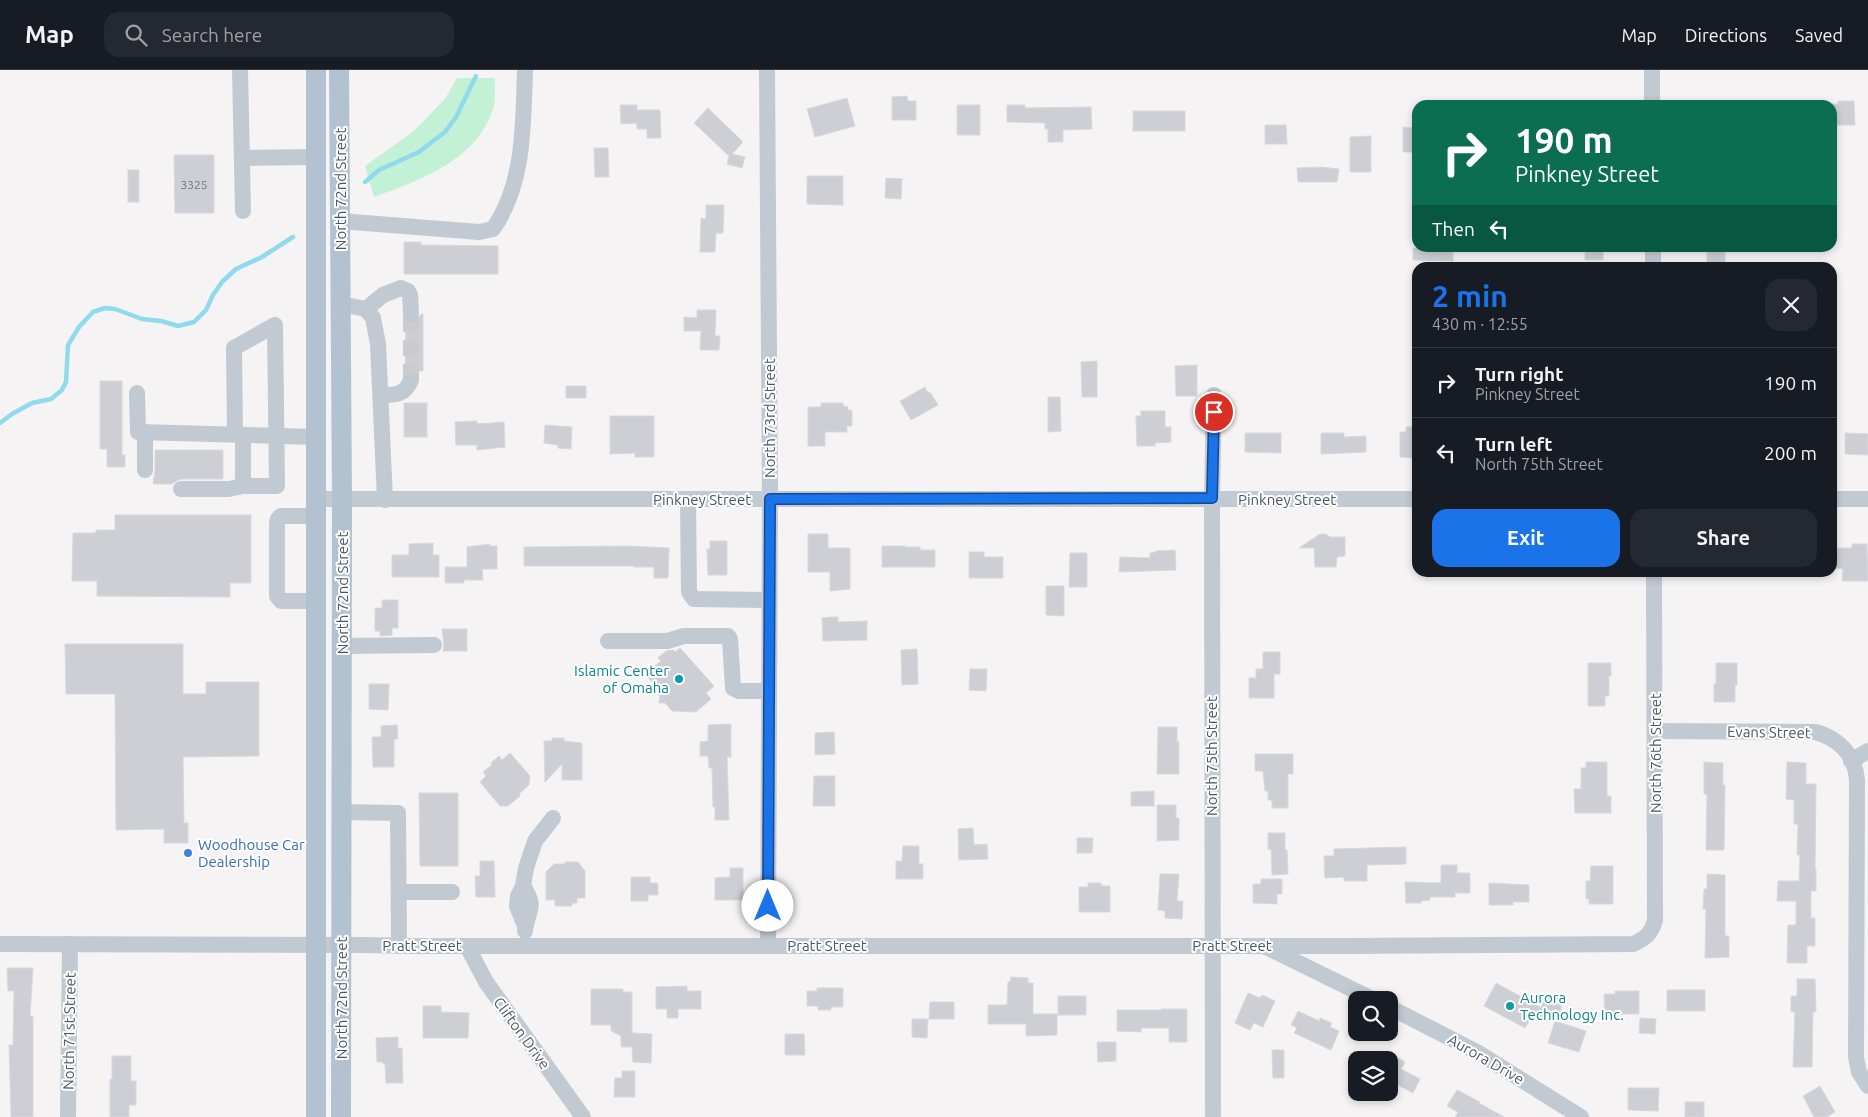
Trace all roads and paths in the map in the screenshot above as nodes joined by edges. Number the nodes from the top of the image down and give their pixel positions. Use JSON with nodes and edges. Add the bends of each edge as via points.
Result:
{"nodes":[{"id":1,"x":240,"y":70,"type":"edge"},
{"id":2,"x":316,"y":70,"type":"edge"},
{"id":3,"x":340,"y":70,"type":"edge"},
{"id":4,"x":525,"y":70,"type":"edge"},
{"id":5,"x":767,"y":70,"type":"edge"},
{"id":6,"x":1652,"y":70,"type":"edge"},
{"id":7,"x":1652,"y":100,"type":"edge"},
{"id":8,"x":242,"y":158,"type":"junction"},
{"id":9,"x":316,"y":158,"type":"junction"},
{"id":10,"x":243,"y":211,"type":"dead end"},
{"id":11,"x":340,"y":221,"type":"junction"},
{"id":12,"x":341,"y":304,"type":"junction"},
{"id":13,"x":366,"y":309,"type":"junction"},
{"id":14,"x":411,"y":314,"type":"tunnel mouth"},
{"id":15,"x":411,"y":380,"type":"dead end"},
{"id":16,"x":137,"y":393,"type":"dead end"},
{"id":17,"x":382,"y":395,"type":"junction"},
{"id":18,"x":1214,"y":395,"type":"dead end"},
{"id":19,"x":145,"y":432,"type":"junction"},
{"id":20,"x":239,"y":434,"type":"junction"},
{"id":21,"x":276,"y":436,"type":"junction"},
{"id":22,"x":316,"y":437,"type":"junction"},
{"id":23,"x":145,"y":470,"type":"dead end"},
{"id":24,"x":242,"y":486,"type":"junction"},
{"id":25,"x":181,"y":489,"type":"dead end"},
{"id":26,"x":1212,"y":498,"type":"junction"},
{"id":27,"x":770,"y":499,"type":"junction"},
{"id":28,"x":1412,"y":499,"type":"edge"},
{"id":29,"x":342,"y":500,"type":"junction"},
{"id":30,"x":385,"y":500,"type":"junction"},
{"id":31,"x":688,"y":500,"type":"junction"},
{"id":32,"x":1837,"y":500,"type":"edge"},
{"id":33,"x":1868,"y":500,"type":"edge"},
{"id":34,"x":316,"y":508,"type":"junction"},
{"id":35,"x":1654,"y":577,"type":"edge"},
{"id":36,"x":769,"y":600,"type":"junction"},
{"id":37,"x":316,"y":601,"type":"junction"},
{"id":38,"x":608,"y":640,"type":"dead end"},
{"id":39,"x":434,"y":645,"type":"dead end"},
{"id":40,"x":342,"y":646,"type":"junction"},
{"id":41,"x":769,"y":691,"type":"junction"},
{"id":42,"x":1655,"y":731,"type":"junction"},
{"id":43,"x":1868,"y":751,"type":"edge"},
{"id":44,"x":1851,"y":761,"type":"junction"},
{"id":45,"x":341,"y":812,"type":"junction"},
{"id":46,"x":553,"y":818,"type":"dead end"},
{"id":47,"x":399,"y":892,"type":"junction"},
{"id":48,"x":452,"y":892,"type":"dead end"},
{"id":49,"x":1862,"y":925,"type":"edge"},
{"id":50,"x":1650,"y":933,"type":"joint"},
{"id":51,"x":0,"y":944,"type":"edge"},
{"id":52,"x":70,"y":944,"type":"junction"},
{"id":53,"x":316,"y":945,"type":"junction"},
{"id":54,"x":341,"y":945,"type":"junction"},
{"id":55,"x":768,"y":945,"type":"junction"},
{"id":56,"x":1212,"y":945,"type":"junction"},
{"id":57,"x":1262,"y":945,"type":"junction"},
{"id":58,"x":399,"y":946,"type":"junction"},
{"id":59,"x":467,"y":946,"type":"junction"},
{"id":60,"x":523,"y":946,"type":"junction"},
{"id":61,"x":1356,"y":991,"type":"edge"},
{"id":62,"x":1398,"y":1012,"type":"edge"},
{"id":63,"x":1868,"y":1086,"type":"edge"},
{"id":64,"x":68,"y":1117,"type":"edge"},
{"id":65,"x":316,"y":1117,"type":"edge"},
{"id":66,"x":341,"y":1117,"type":"edge"},
{"id":67,"x":583,"y":1117,"type":"edge"},
{"id":68,"x":1212,"y":1117,"type":"edge"},
{"id":69,"x":1581,"y":1117,"type":"edge"}],
"edges":[{"from":1,"to":8,"type":"street"},
{"from":2,"to":9,"type":"main road","name":"North 72nd Street"},
{"from":3,"to":11,"type":"main road","name":"North 72nd Street"},
{"from":4,"to":11,"type":"street","via":[[523,126],[516,180],[504,213],[493,229],[479,232]]},
{"from":5,"to":27,"type":"street","name":"North 73rd Street"},
{"from":6,"to":7,"type":"street"},
{"from":8,"to":9,"type":"street"},
{"from":8,"to":10,"type":"street"},
{"from":9,"to":22,"type":"main road","name":"North 72nd Street"},
{"from":11,"to":12,"type":"main road","name":"North 72nd Street"},
{"from":12,"to":13,"type":"street"},
{"from":12,"to":29,"type":"main road","name":"North 72nd Street"},
{"from":13,"to":14,"type":"street","via":[[383,295],[400,288],[410,295]]},
{"from":13,"to":17,"type":"street","via":[[373,318],[378,344]]},
{"from":15,"to":17,"type":"street","via":[[408,388],[401,392]]},
{"from":16,"to":19,"type":"street","via":[[138,432]]},
{"from":17,"to":30,"type":"street"},
{"from":18,"to":26,"type":"street","name":"North 75th Street"},
{"from":19,"to":20,"type":"street"},
{"from":19,"to":23,"type":"street"},
{"from":20,"to":21,"type":"street"},
{"from":20,"to":21,"type":"street","via":[[234,348],[275,325]]},
{"from":20,"to":24,"type":"street"},
{"from":21,"to":22,"type":"street"},
{"from":21,"to":24,"type":"street","via":[[277,486]]},
{"from":22,"to":34,"type":"main road","name":"North 72nd Street"},
{"from":24,"to":25,"type":"street"},
{"from":26,"to":27,"type":"street","name":"Pinkney Street"},
{"from":26,"to":28,"type":"street","name":"Pinkney Street"},
{"from":26,"to":56,"type":"street","name":"North 75th Street"},
{"from":27,"to":31,"type":"street","name":"Pinkney Street"},
{"from":27,"to":36,"type":"street","name":"North 73rd Street"},
{"from":29,"to":30,"type":"street","name":"Pinkney Street"},
{"from":29,"to":34,"type":"street","name":"Pinkney Street"},
{"from":29,"to":40,"type":"main road","name":"North 72nd Street"},
{"from":30,"to":31,"type":"street","name":"Pinkney Street"},
{"from":31,"to":36,"type":"street","via":[[689,592],[694,598]]},
{"from":32,"to":33,"type":"street"},
{"from":34,"to":37,"type":"main road","name":"North 72nd Street"},
{"from":34,"to":37,"type":"street","name":"Pinkney Street","via":[[281,516],[277,523],[277,596],[286,602]]},
{"from":35,"to":42,"type":"street","name":"North 76th Street"},
{"from":36,"to":41,"type":"street","name":"North 73rd Street"},
{"from":37,"to":53,"type":"main road","name":"North 72nd Street"},
{"from":38,"to":41,"type":"street","via":[[667,641],[684,636],[728,636],[733,688]]},
{"from":39,"to":40,"type":"street"},
{"from":40,"to":45,"type":"main road","name":"North 72nd Street"},
{"from":41,"to":55,"type":"street","name":"North 73rd Street"},
{"from":42,"to":44,"type":"street","name":"Evans Street","via":[[1816,732],[1842,744]]},
{"from":42,"to":50,"type":"street","name":"North 76th Street","via":[[1655,920]]},
{"from":43,"to":44,"type":"street"},
{"from":44,"to":49,"type":"street","via":[[1857,780]]},
{"from":45,"to":47,"type":"street","via":[[398,813]]},
{"from":45,"to":54,"type":"main road","name":"North 72nd Street"},
{"from":46,"to":60,"type":"street","via":[[535,841],[526,868],[523,886],[531,896],[532,908],[525,926]]},
{"from":47,"to":48,"type":"street"},
{"from":47,"to":58,"type":"street"},
{"from":49,"to":63,"type":"street","via":[[1856,1057],[1863,1081]]},
{"from":50,"to":57,"type":"street","name":"Pratt Street","via":[[1633,944]]},
{"from":51,"to":52,"type":"street","name":"Pratt Street"},
{"from":52,"to":53,"type":"street","name":"Pratt Street"},
{"from":52,"to":64,"type":"street","name":"North 71st Street"},
{"from":53,"to":54,"type":"street","name":"Pratt Street"},
{"from":53,"to":65,"type":"main road","name":"North 72nd Street"},
{"from":54,"to":58,"type":"street","name":"Pratt Street"},
{"from":54,"to":66,"type":"main road","name":"North 72nd Street"},
{"from":55,"to":56,"type":"street","name":"Pratt Street"},
{"from":55,"to":60,"type":"street","name":"Pratt Street"},
{"from":56,"to":57,"type":"street","name":"Pratt Street"},
{"from":56,"to":68,"type":"street","name":"North 75th Street"},
{"from":57,"to":61,"type":"street"},
{"from":58,"to":59,"type":"street","name":"Pratt Street"},
{"from":59,"to":60,"type":"street","name":"Pratt Street"},
{"from":59,"to":67,"type":"street","name":"Clifton Drive","via":[[486,982]]},
{"from":62,"to":69,"type":"street","name":"Aurora Drive","via":[[1476,1052]]}]}
